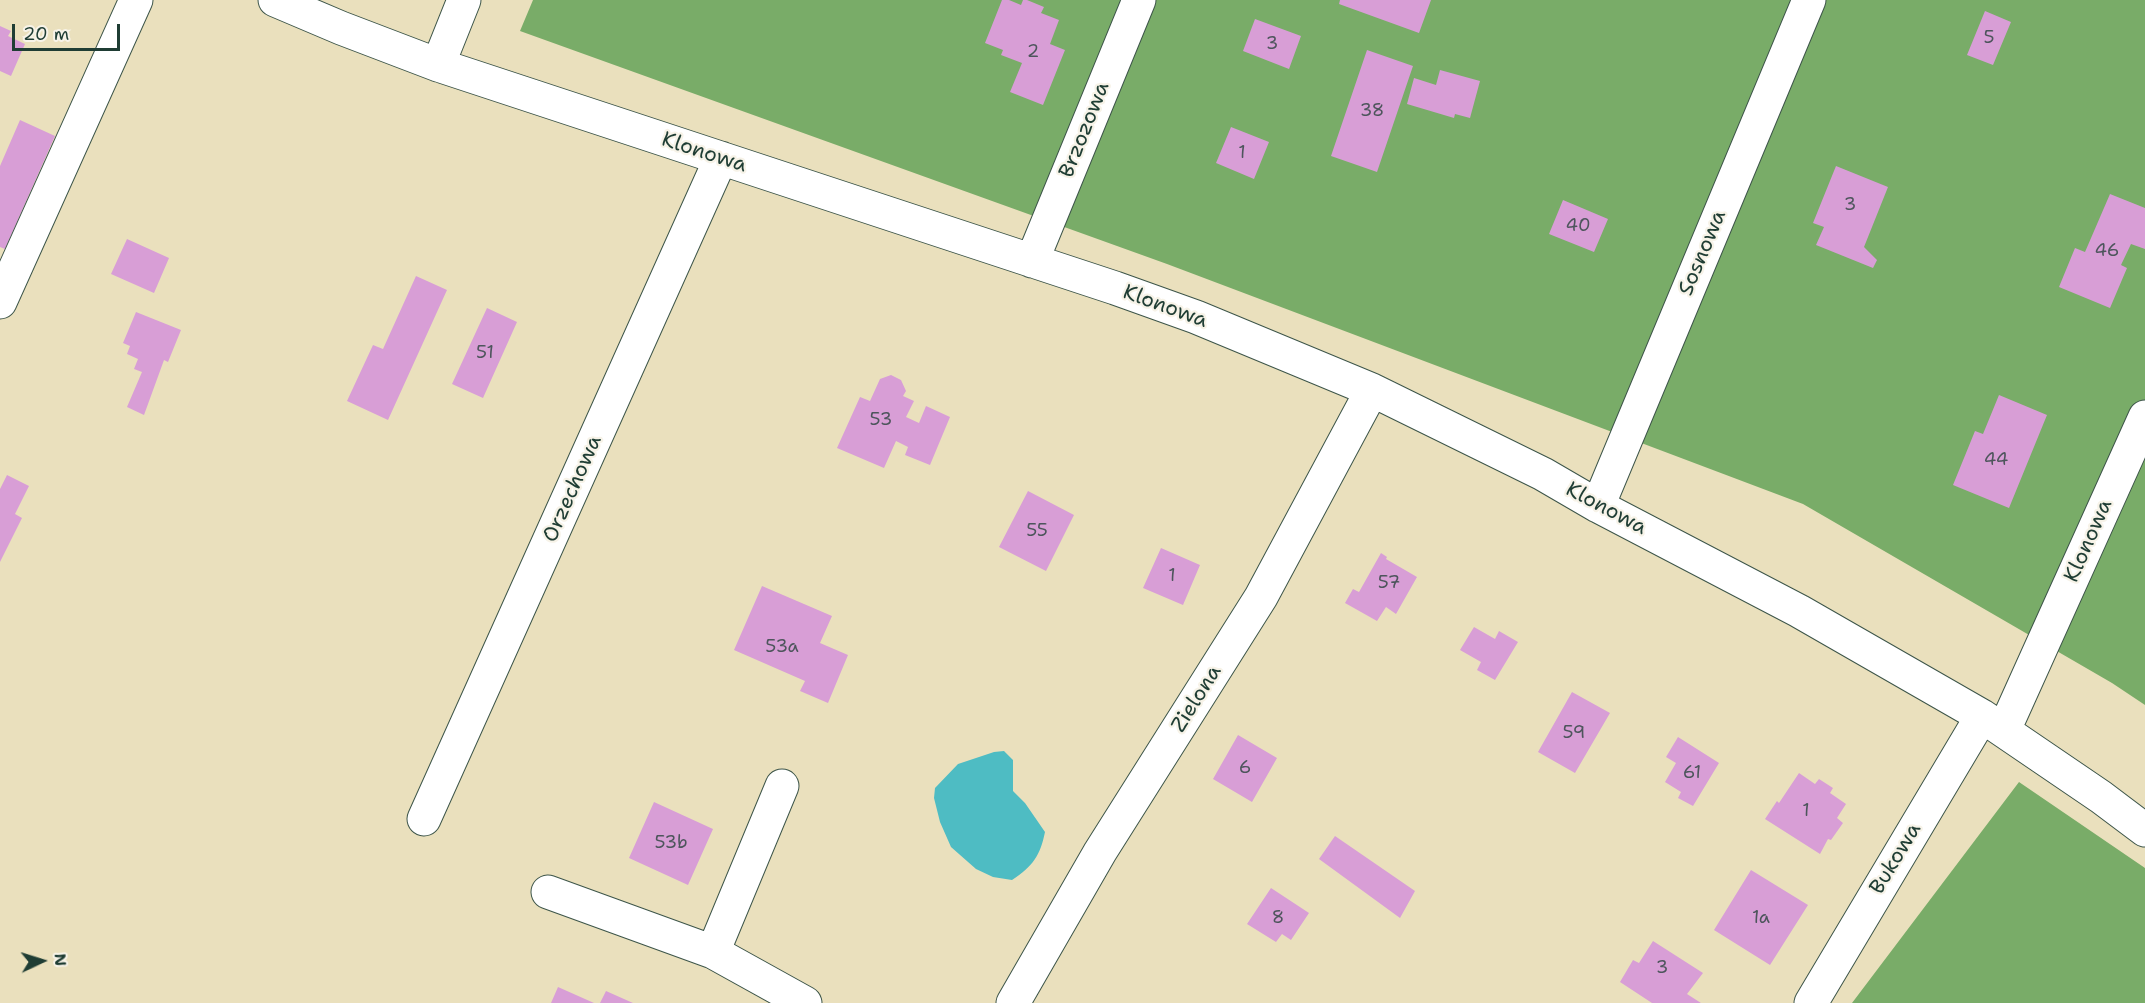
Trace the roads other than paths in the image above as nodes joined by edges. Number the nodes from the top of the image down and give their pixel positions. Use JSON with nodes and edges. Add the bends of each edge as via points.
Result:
{"nodes":[{"id":1,"x":136,"y":0,"type":"edge"},
{"id":2,"x":275,"y":0,"type":"edge"},
{"id":3,"x":464,"y":0,"type":"edge"},
{"id":4,"x":1139,"y":0,"type":"edge"},
{"id":5,"x":1809,"y":0,"type":"edge"},
{"id":6,"x":438,"y":65,"type":"junction"},
{"id":7,"x":721,"y":159,"type":"junction"},
{"id":8,"x":1032,"y":261,"type":"junction"},
{"id":9,"x":0,"y":302,"type":"edge"},
{"id":10,"x":1372,"y":390,"type":"junction"},
{"id":11,"x":2145,"y":417,"type":"edge"},
{"id":12,"x":1598,"y":506,"type":"junction"},
{"id":13,"x":1993,"y":723,"type":"junction"},
{"id":14,"x":782,"y":786,"type":"dead end"},
{"id":15,"x":424,"y":819,"type":"dead end"},
{"id":16,"x":2145,"y":830,"type":"edge"},
{"id":17,"x":548,"y":892,"type":"dead end"},
{"id":18,"x":713,"y":952,"type":"junction"},
{"id":19,"x":805,"y":1003,"type":"edge"},
{"id":20,"x":1013,"y":1003,"type":"edge"},
{"id":21,"x":1811,"y":1003,"type":"edge"}],
"edges":[{"from":1,"to":9,"type":"street"},
{"from":2,"to":6,"type":"street","name":"Klonowa"},
{"from":3,"to":6,"type":"street"},
{"from":4,"to":8,"type":"street","name":"Brzozowa"},
{"from":5,"to":12,"type":"street","name":"Sosnowa"},
{"from":6,"to":7,"type":"street","name":"Klonowa"},
{"from":7,"to":8,"type":"street","name":"Klonowa"},
{"from":7,"to":15,"type":"street","name":"Orzechowa"},
{"from":8,"to":10,"type":"street","name":"Klonowa","via":[[1196,317]]},
{"from":10,"to":12,"type":"street","name":"Klonowa","via":[[1543,474]]},
{"from":10,"to":20,"type":"street","name":"Zielona","via":[[1261,597],[1100,852]]},
{"from":11,"to":13,"type":"street","name":"Klonowa"},
{"from":12,"to":13,"type":"street","name":"Klonowa","via":[[1799,611]]},
{"from":13,"to":16,"type":"street","name":"Klonowa"},
{"from":13,"to":21,"type":"street","name":"Bukowa"},
{"from":14,"to":18,"type":"street"},
{"from":17,"to":18,"type":"street"},
{"from":18,"to":19,"type":"street"}]}
